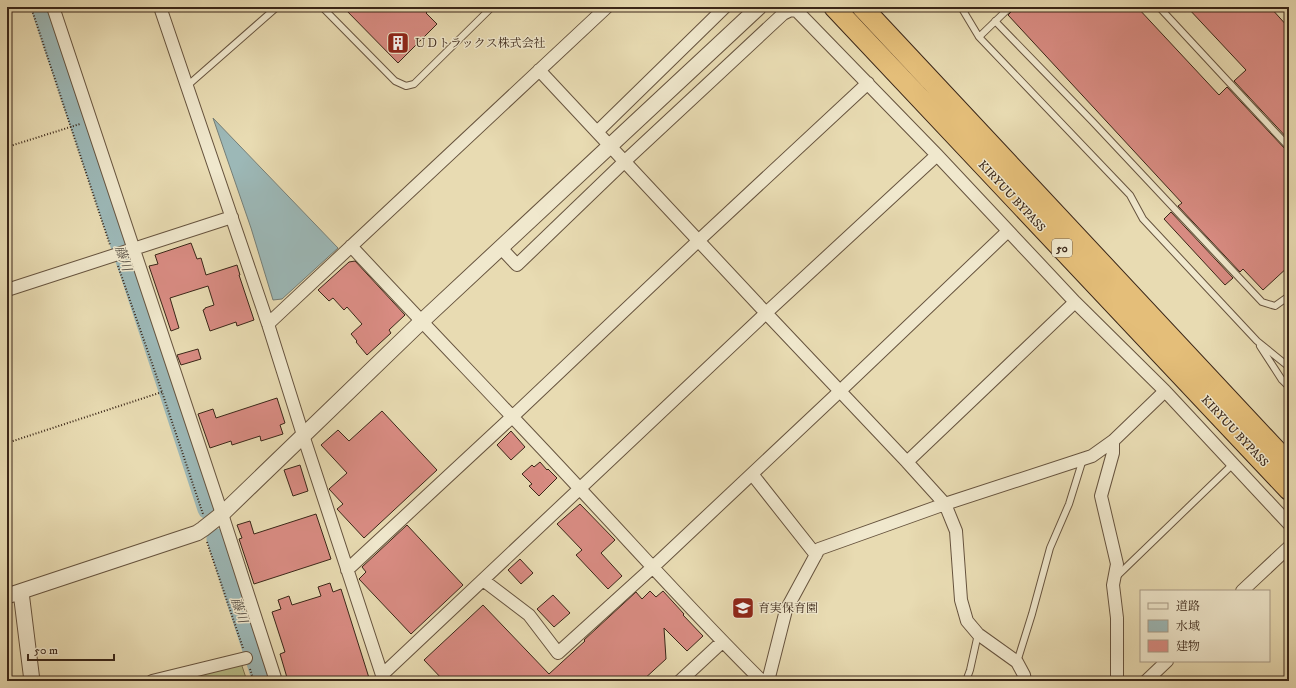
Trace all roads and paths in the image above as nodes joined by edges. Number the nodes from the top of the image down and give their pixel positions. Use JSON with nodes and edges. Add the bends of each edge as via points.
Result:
{"nodes":[{"id":1,"x":53,"y":7,"type":"edge"},
{"id":2,"x":160,"y":7,"type":"edge"},
{"id":3,"x":277,"y":7,"type":"edge"},
{"id":4,"x":322,"y":7,"type":"edge"},
{"id":5,"x":492,"y":7,"type":"edge"},
{"id":6,"x":606,"y":7,"type":"edge"},
{"id":7,"x":725,"y":7,"type":"edge"},
{"id":8,"x":759,"y":7,"type":"edge"},
{"id":9,"x":834,"y":7,"type":"edge"},
{"id":10,"x":862,"y":7,"type":"edge"},
{"id":11,"x":961,"y":7,"type":"edge"},
{"id":12,"x":1010,"y":7,"type":"edge"},
{"id":13,"x":1159,"y":7,"type":"edge"},
{"id":14,"x":995,"y":21,"type":"junction"},
{"id":15,"x":979,"y":37,"type":"junction"},
{"id":16,"x":539,"y":70,"type":"junction"},
{"id":17,"x":868,"y":83,"type":"junction"},
{"id":18,"x":187,"y":86,"type":"junction"},
{"id":19,"x":91,"y":121,"type":"junction"},
{"id":20,"x":597,"y":132,"type":"junction"},
{"id":21,"x":7,"y":146,"type":"edge"},
{"id":22,"x":610,"y":146,"type":"junction"},
{"id":23,"x":1289,"y":147,"type":"edge"},
{"id":24,"x":937,"y":154,"type":"junction"},
{"id":25,"x":624,"y":162,"type":"junction"},
{"id":26,"x":232,"y":217,"type":"junction"},
{"id":27,"x":1008,"y":231,"type":"junction"},
{"id":28,"x":698,"y":241,"type":"junction"},
{"id":29,"x":351,"y":246,"type":"junction"},
{"id":30,"x":134,"y":248,"type":"junction"},
{"id":31,"x":501,"y":248,"type":"junction"},
{"id":32,"x":7,"y":290,"type":"edge"},
{"id":33,"x":1289,"y":296,"type":"edge"},
{"id":34,"x":1076,"y":302,"type":"junction"},
{"id":35,"x":766,"y":313,"type":"junction"},
{"id":36,"x":421,"y":322,"type":"junction"},
{"id":37,"x":268,"y":324,"type":"junction"},
{"id":38,"x":1257,"y":341,"type":"junction"},
{"id":39,"x":1289,"y":367,"type":"edge"},
{"id":40,"x":1289,"y":387,"type":"edge"},
{"id":41,"x":840,"y":391,"type":"junction"},
{"id":42,"x":1165,"y":391,"type":"junction"},
{"id":43,"x":162,"y":392,"type":"dead end"},
{"id":44,"x":512,"y":417,"type":"junction"},
{"id":45,"x":303,"y":435,"type":"junction"},
{"id":46,"x":1113,"y":441,"type":"junction"},
{"id":47,"x":7,"y":442,"type":"edge"},
{"id":48,"x":1083,"y":459,"type":"junction"},
{"id":49,"x":907,"y":462,"type":"junction"},
{"id":50,"x":1232,"y":464,"type":"junction"},
{"id":51,"x":1289,"y":464,"type":"edge"},
{"id":52,"x":752,"y":474,"type":"junction"},
{"id":53,"x":580,"y":489,"type":"junction"},
{"id":54,"x":1289,"y":490,"type":"edge"},
{"id":55,"x":945,"y":504,"type":"junction"},
{"id":56,"x":222,"y":514,"type":"junction"},
{"id":57,"x":1289,"y":524,"type":"edge"},
{"id":58,"x":203,"y":530,"type":"junction"},
{"id":59,"x":1289,"y":547,"type":"edge"},
{"id":60,"x":816,"y":555,"type":"junction"},
{"id":61,"x":653,"y":567,"type":"junction"},
{"id":62,"x":347,"y":570,"type":"junction"},
{"id":63,"x":1114,"y":578,"type":"junction"},
{"id":64,"x":483,"y":580,"type":"junction"},
{"id":65,"x":1243,"y":590,"type":"edge"},
{"id":66,"x":14,"y":594,"type":"edge"},
{"id":67,"x":978,"y":634,"type":"junction"},
{"id":68,"x":722,"y":642,"type":"junction"},
{"id":69,"x":246,"y":658,"type":"junction"},
{"id":70,"x":1017,"y":662,"type":"junction"},
{"id":71,"x":1166,"y":662,"type":"edge"},
{"id":72,"x":383,"y":678,"type":"edge"},
{"id":73,"x":1152,"y":679,"type":"edge"},
{"id":74,"x":32,"y":681,"type":"edge"},
{"id":75,"x":152,"y":681,"type":"edge"},
{"id":76,"x":254,"y":681,"type":"edge"},
{"id":77,"x":276,"y":681,"type":"edge"},
{"id":78,"x":680,"y":681,"type":"edge"},
{"id":79,"x":762,"y":681,"type":"edge"},
{"id":80,"x":768,"y":681,"type":"edge"},
{"id":81,"x":966,"y":681,"type":"edge"},
{"id":82,"x":1024,"y":681,"type":"edge"},
{"id":83,"x":1117,"y":681,"type":"edge"}],
"edges":[{"from":1,"to":19,"type":"street"},
{"from":2,"to":18,"type":"street"},
{"from":3,"to":18,"type":"lane"},
{"from":4,"to":5,"type":"lane","via":[[395,82],[406,86],[414,84]]},
{"from":6,"to":16,"type":"street"},
{"from":7,"to":20,"type":"street"},
{"from":8,"to":22,"type":"street"},
{"from":9,"to":54,"type":"highway","name":"KIRYUU BYPASS","number":"50"},
{"from":10,"to":51,"type":"highway","name":"KIRYUU BYPASS","number":"50"},
{"from":11,"to":15,"type":"lane"},
{"from":12,"to":14,"type":"lane"},
{"from":13,"to":23,"type":"lane"},
{"from":14,"to":15,"type":"lane"},
{"from":14,"to":33,"type":"lane","via":[[1262,302],[1275,306]]},
{"from":15,"to":38,"type":"lane","via":[[1130,195],[1143,219]]},
{"from":16,"to":20,"type":"street"},
{"from":16,"to":29,"type":"street"},
{"from":17,"to":24,"type":"street"},
{"from":17,"to":25,"type":"street","via":[[802,15],[791,10],[783,14]]},
{"from":17,"to":28,"type":"street"},
{"from":18,"to":26,"type":"street"},
{"from":19,"to":21,"type":"path"},
{"from":19,"to":30,"type":"street"},
{"from":20,"to":22,"type":"street"},
{"from":22,"to":25,"type":"street"},
{"from":22,"to":31,"type":"street"},
{"from":24,"to":27,"type":"street"},
{"from":24,"to":35,"type":"street"},
{"from":25,"to":28,"type":"street"},
{"from":25,"to":31,"type":"street","via":[[517,265]]},
{"from":26,"to":30,"type":"street"},
{"from":26,"to":37,"type":"street"},
{"from":27,"to":34,"type":"street"},
{"from":27,"to":41,"type":"street"},
{"from":28,"to":35,"type":"street"},
{"from":28,"to":44,"type":"street"},
{"from":29,"to":36,"type":"street"},
{"from":29,"to":37,"type":"street"},
{"from":30,"to":32,"type":"street"},
{"from":30,"to":56,"type":"street"},
{"from":31,"to":36,"type":"street"},
{"from":34,"to":42,"type":"street"},
{"from":34,"to":49,"type":"street"},
{"from":35,"to":41,"type":"street"},
{"from":35,"to":53,"type":"street"},
{"from":36,"to":44,"type":"street"},
{"from":36,"to":45,"type":"street"},
{"from":37,"to":45,"type":"street"},
{"from":38,"to":39,"type":"lane"},
{"from":38,"to":40,"type":"lane"},
{"from":41,"to":49,"type":"street"},
{"from":41,"to":52,"type":"street"},
{"from":42,"to":46,"type":"street"},
{"from":42,"to":50,"type":"street"},
{"from":43,"to":47,"type":"path"},
{"from":44,"to":53,"type":"street"},
{"from":44,"to":62,"type":"street"},
{"from":45,"to":56,"type":"street"},
{"from":45,"to":62,"type":"street"},
{"from":46,"to":48,"type":"street","via":[[1092,456]]},
{"from":46,"to":63,"type":"street","via":[[1113,453],[1101,496],[1117,564]]},
{"from":48,"to":55,"type":"street"},
{"from":48,"to":70,"type":"lane","via":[[1069,504],[1050,548]]},
{"from":49,"to":55,"type":"street"},
{"from":50,"to":57,"type":"street"},
{"from":50,"to":63,"type":"lane"},
{"from":52,"to":60,"type":"street"},
{"from":52,"to":61,"type":"street"},
{"from":53,"to":61,"type":"street"},
{"from":53,"to":64,"type":"street"},
{"from":55,"to":60,"type":"street","via":[[819,549]]},
{"from":55,"to":67,"type":"street","via":[[956,531],[961,600],[967,621]]},
{"from":56,"to":58,"type":"street"},
{"from":56,"to":77,"type":"street"},
{"from":58,"to":66,"type":"street"},
{"from":58,"to":69,"type":"path"},
{"from":59,"to":65,"type":"street"},
{"from":60,"to":80,"type":"street","via":[[786,610]]},
{"from":61,"to":64,"type":"street","via":[[558,653],[529,615]]},
{"from":61,"to":68,"type":"street"},
{"from":62,"to":72,"type":"street"},
{"from":63,"to":83,"type":"street"},
{"from":64,"to":72,"type":"street"},
{"from":66,"to":74,"type":"street"},
{"from":67,"to":70,"type":"street"},
{"from":67,"to":81,"type":"lane"},
{"from":68,"to":78,"type":"street"},
{"from":68,"to":79,"type":"street"},
{"from":69,"to":75,"type":"street"},
{"from":69,"to":76,"type":"path"},
{"from":70,"to":82,"type":"street","via":[[1024,675]]},
{"from":71,"to":73,"type":"street"}]}
